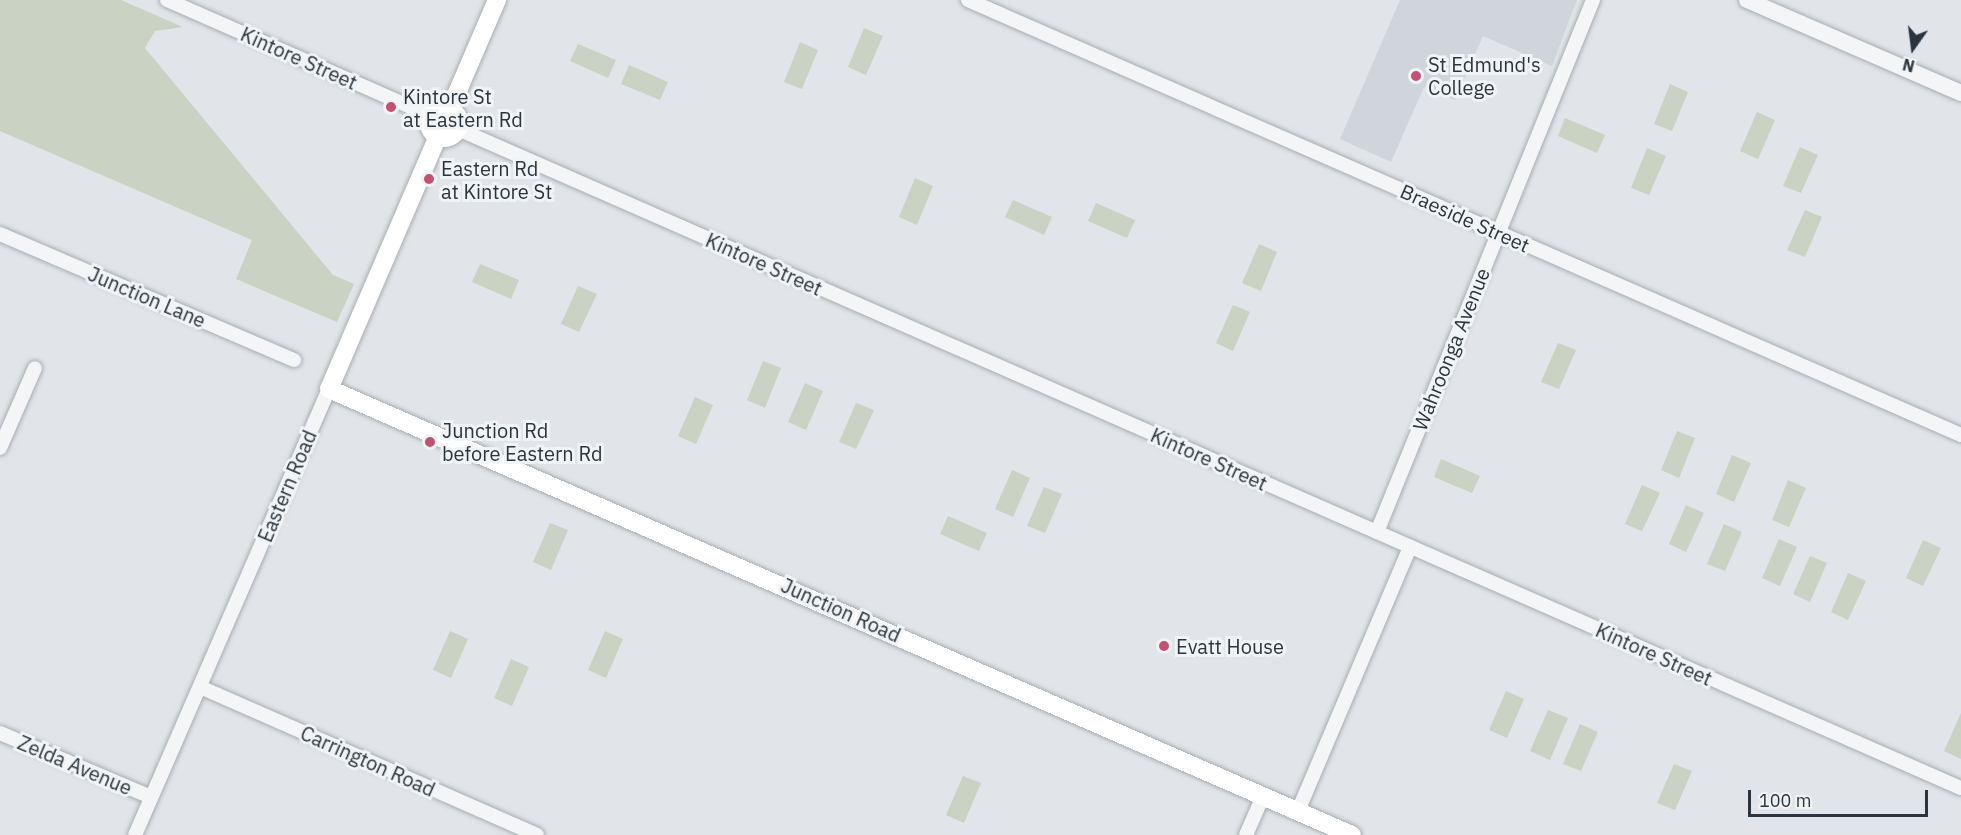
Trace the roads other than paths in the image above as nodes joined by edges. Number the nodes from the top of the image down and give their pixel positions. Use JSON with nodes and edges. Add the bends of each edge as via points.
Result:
{"nodes":[{"id":1,"x":167,"y":0,"type":"edge"},
{"id":2,"x":497,"y":0,"type":"edge"},
{"id":3,"x":968,"y":0,"type":"edge"},
{"id":4,"x":1593,"y":0,"type":"edge"},
{"id":5,"x":1746,"y":0,"type":"edge"},
{"id":6,"x":1961,"y":93,"type":"edge"},
{"id":7,"x":450,"y":109,"type":"junction"},
{"id":8,"x":431,"y":116,"type":"junction"},
{"id":9,"x":458,"y":129,"type":"junction"},
{"id":10,"x":438,"y":136,"type":"junction"},
{"id":11,"x":1498,"y":232,"type":"junction"},
{"id":12,"x":0,"y":234,"type":"edge"},
{"id":13,"x":294,"y":360,"type":"dead end"},
{"id":14,"x":35,"y":368,"type":"dead end"},
{"id":15,"x":329,"y":389,"type":"junction"},
{"id":16,"x":1961,"y":435,"type":"edge"},
{"id":17,"x":0,"y":448,"type":"edge"},
{"id":18,"x":1377,"y":532,"type":"junction"},
{"id":19,"x":1410,"y":547,"type":"junction"},
{"id":20,"x":200,"y":687,"type":"junction"},
{"id":21,"x":0,"y":733,"type":"edge"},
{"id":22,"x":1961,"y":788,"type":"edge"},
{"id":23,"x":1263,"y":796,"type":"junction"},
{"id":24,"x":151,"y":797,"type":"junction"},
{"id":25,"x":1298,"y":811,"type":"junction"},
{"id":26,"x":135,"y":835,"type":"edge"},
{"id":27,"x":537,"y":835,"type":"edge"},
{"id":28,"x":1246,"y":835,"type":"edge"},
{"id":29,"x":1352,"y":835,"type":"edge"}],
"edges":[{"from":1,"to":8,"type":"street","name":"Kintore Street"},
{"from":2,"to":7,"type":"main road"},
{"from":3,"to":11,"type":"street","name":"Braeside Street"},
{"from":4,"to":11,"type":"street","name":"Wahroonga Avenue"},
{"from":5,"to":6,"type":"street"},
{"from":7,"to":8,"type":"main road"},
{"from":7,"to":9,"type":"main road","via":[[458,117]]},
{"from":8,"to":10,"type":"main road","via":[[430,126]]},
{"from":9,"to":10,"type":"main road","via":[[449,137]]},
{"from":9,"to":18,"type":"street","name":"Kintore Street"},
{"from":10,"to":15,"type":"main road","name":"Eastern Road"},
{"from":11,"to":16,"type":"street","name":"Braeside Street"},
{"from":11,"to":18,"type":"street","name":"Wahroonga Avenue"},
{"from":12,"to":13,"type":"street","name":"Junction Lane"},
{"from":14,"to":17,"type":"street"},
{"from":15,"to":20,"type":"street","name":"Eastern Road"},
{"from":15,"to":23,"type":"main road","name":"Junction Road"},
{"from":18,"to":19,"type":"street","name":"Kintore Street"},
{"from":19,"to":22,"type":"street","name":"Kintore Street"},
{"from":19,"to":25,"type":"street"},
{"from":20,"to":24,"type":"street","name":"Eastern Road"},
{"from":20,"to":27,"type":"street","name":"Carrington Road"},
{"from":21,"to":24,"type":"street","name":"Zelda Avenue"},
{"from":23,"to":25,"type":"main road","name":"Junction Road"},
{"from":23,"to":28,"type":"street"},
{"from":24,"to":26,"type":"street","name":"Eastern Road"},
{"from":25,"to":29,"type":"main road","name":"Junction Road"}]}
